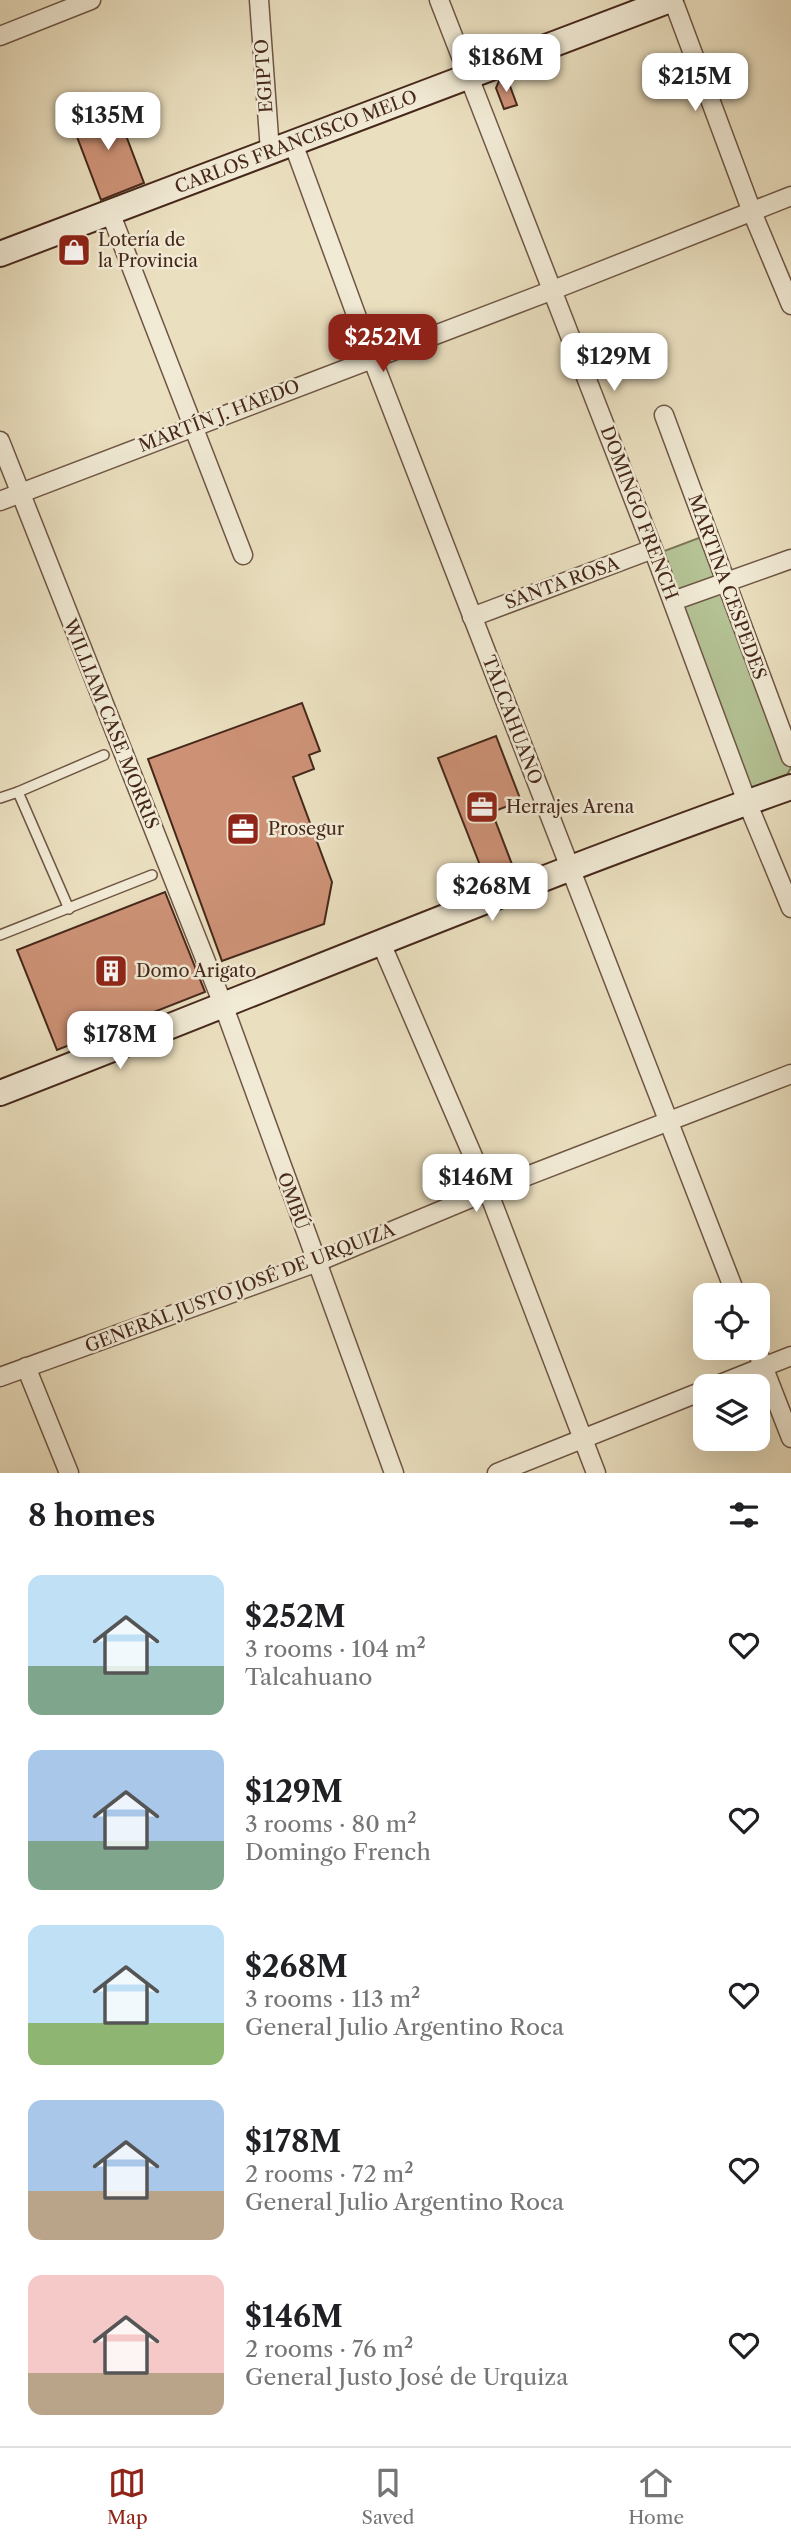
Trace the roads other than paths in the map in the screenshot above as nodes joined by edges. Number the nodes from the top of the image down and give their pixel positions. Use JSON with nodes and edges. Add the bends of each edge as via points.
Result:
{"nodes":[{"id":1,"x":91,"y":0,"type":"edge"},
{"id":2,"x":259,"y":0,"type":"edge"},
{"id":3,"x":439,"y":0,"type":"edge"},
{"id":4,"x":671,"y":0,"type":"edge"},
{"id":5,"x":0,"y":36,"type":"edge"},
{"id":6,"x":470,"y":76,"type":"junction"},
{"id":7,"x":281,"y":147,"type":"junction"},
{"id":8,"x":791,"y":196,"type":"edge"},
{"id":9,"x":110,"y":212,"type":"junction"},
{"id":10,"x":752,"y":212,"type":"junction"},
{"id":11,"x":0,"y":254,"type":"edge"},
{"id":12,"x":553,"y":290,"type":"junction"},
{"id":13,"x":791,"y":305,"type":"edge"},
{"id":14,"x":372,"y":358,"type":"junction"},
{"id":15,"x":664,"y":415,"type":"dead end"},
{"id":16,"x":193,"y":426,"type":"junction"},
{"id":17,"x":0,"y":441,"type":"edge"},
{"id":18,"x":19,"y":493,"type":"junction"},
{"id":19,"x":0,"y":501,"type":"edge"},
{"id":20,"x":653,"y":549,"type":"junction"},
{"id":21,"x":243,"y":555,"type":"dead end"},
{"id":22,"x":791,"y":559,"type":"edge"},
{"id":23,"x":725,"y":582,"type":"junction"},
{"id":24,"x":673,"y":601,"type":"junction"},
{"id":25,"x":472,"y":617,"type":"junction"},
{"id":26,"x":104,"y":755,"type":"dead end"},
{"id":27,"x":791,"y":757,"type":"edge"},
{"id":28,"x":791,"y":787,"type":"edge"},
{"id":29,"x":18,"y":792,"type":"junction"},
{"id":30,"x":0,"y":799,"type":"edge"},
{"id":31,"x":747,"y":802,"type":"junction"},
{"id":32,"x":569,"y":867,"type":"junction"},
{"id":33,"x":152,"y":876,"type":"dead end"},
{"id":34,"x":791,"y":908,"type":"edge"},
{"id":35,"x":69,"y":909,"type":"junction"},
{"id":36,"x":0,"y":935,"type":"edge"},
{"id":37,"x":381,"y":943,"type":"junction"},
{"id":38,"x":224,"y":1007,"type":"junction"},
{"id":39,"x":791,"y":1074,"type":"edge"},
{"id":40,"x":0,"y":1093,"type":"edge"},
{"id":41,"x":668,"y":1120,"type":"junction"},
{"id":42,"x":488,"y":1191,"type":"junction"},
{"id":43,"x":315,"y":1263,"type":"junction"},
{"id":44,"x":731,"y":1283,"type":"edge"},
{"id":45,"x":791,"y":1356,"type":"edge"},
{"id":46,"x":761,"y":1360,"type":"edge"},
{"id":47,"x":26,"y":1367,"type":"junction"},
{"id":48,"x":764,"y":1367,"type":"junction"},
{"id":49,"x":746,"y":1374,"type":"edge"},
{"id":50,"x":0,"y":1377,"type":"edge"},
{"id":51,"x":693,"y":1395,"type":"edge"},
{"id":52,"x":791,"y":1438,"type":"edge"},
{"id":53,"x":582,"y":1439,"type":"junction"},
{"id":54,"x":69,"y":1473,"type":"edge"},
{"id":55,"x":394,"y":1473,"type":"edge"},
{"id":56,"x":497,"y":1473,"type":"edge"},
{"id":57,"x":596,"y":1473,"type":"edge"}],
"edges":[{"from":1,"to":5,"type":"street"},
{"from":2,"to":7,"type":"street","name":"EGIPTO"},
{"from":3,"to":6,"type":"street","name":"DOMINGO FRENCH"},
{"from":4,"to":6,"type":"street","name":"CARLOS FRANCISCO MELO"},
{"from":4,"to":10,"type":"street"},
{"from":6,"to":7,"type":"street","name":"CARLOS FRANCISCO MELO"},
{"from":6,"to":12,"type":"street","name":"DOMINGO FRENCH"},
{"from":7,"to":9,"type":"street","name":"CARLOS FRANCISCO MELO"},
{"from":7,"to":14,"type":"street","name":"TALCAHUANO"},
{"from":8,"to":10,"type":"street","name":"MARTÍN J. HAEDO"},
{"from":9,"to":11,"type":"street","name":"CARLOS FRANCISCO MELO"},
{"from":9,"to":16,"type":"street"},
{"from":10,"to":12,"type":"street","name":"MARTÍN J. HAEDO"},
{"from":10,"to":13,"type":"street"},
{"from":12,"to":14,"type":"street","name":"MARTÍN J. HAEDO"},
{"from":12,"to":20,"type":"street","name":"DOMINGO FRENCH"},
{"from":14,"to":16,"type":"street","name":"MARTÍN J. HAEDO"},
{"from":14,"to":25,"type":"street","name":"TALCAHUANO"},
{"from":15,"to":23,"type":"street","name":"MARTINA CESPEDES"},
{"from":16,"to":18,"type":"street","name":"MARTÍN J. HAEDO"},
{"from":16,"to":21,"type":"street"},
{"from":17,"to":18,"type":"street","name":"WILLIAM CASE MORRIS"},
{"from":18,"to":19,"type":"street","name":"MARTÍN J. HAEDO"},
{"from":18,"to":38,"type":"street","name":"WILLIAM CASE MORRIS"},
{"from":20,"to":24,"type":"street","name":"DOMINGO FRENCH"},
{"from":20,"to":25,"type":"street","name":"SANTA ROSA"},
{"from":22,"to":23,"type":"street"},
{"from":23,"to":24,"type":"street"},
{"from":23,"to":27,"type":"street","name":"MARTINA CESPEDES"},
{"from":24,"to":31,"type":"street","name":"DOMINGO FRENCH"},
{"from":25,"to":32,"type":"street","name":"TALCAHUANO"},
{"from":26,"to":29,"type":"lane"},
{"from":28,"to":31,"type":"street"},
{"from":29,"to":30,"type":"lane"},
{"from":29,"to":35,"type":"lane"},
{"from":31,"to":32,"type":"street"},
{"from":31,"to":34,"type":"street","name":"DOMINGO FRENCH"},
{"from":32,"to":37,"type":"street"},
{"from":32,"to":41,"type":"street","name":"TALCAHUANO"},
{"from":33,"to":35,"type":"lane"},
{"from":35,"to":36,"type":"lane"},
{"from":37,"to":38,"type":"street"},
{"from":37,"to":42,"type":"street"},
{"from":38,"to":40,"type":"street"},
{"from":38,"to":43,"type":"street","name":"OMBÚ"},
{"from":39,"to":41,"type":"street","name":"GENERAL JUSTO JOSÉ DE URQUIZA"},
{"from":41,"to":42,"type":"street","name":"GENERAL JUSTO JOSÉ DE URQUIZA"},
{"from":41,"to":44,"type":"street","name":"TALCAHUANO"},
{"from":42,"to":43,"type":"street","name":"GENERAL JUSTO JOSÉ DE URQUIZA"},
{"from":42,"to":53,"type":"street"},
{"from":43,"to":47,"type":"street","name":"GENERAL JUSTO JOSÉ DE URQUIZA"},
{"from":43,"to":55,"type":"street","name":"OMBÚ"},
{"from":45,"to":48,"type":"street"},
{"from":46,"to":48,"type":"street"},
{"from":47,"to":50,"type":"street","name":"GENERAL JUSTO JOSÉ DE URQUIZA"},
{"from":47,"to":54,"type":"street"},
{"from":48,"to":49,"type":"street"},
{"from":48,"to":52,"type":"street"},
{"from":51,"to":53,"type":"street"},
{"from":53,"to":56,"type":"street"},
{"from":53,"to":57,"type":"street"}]}
